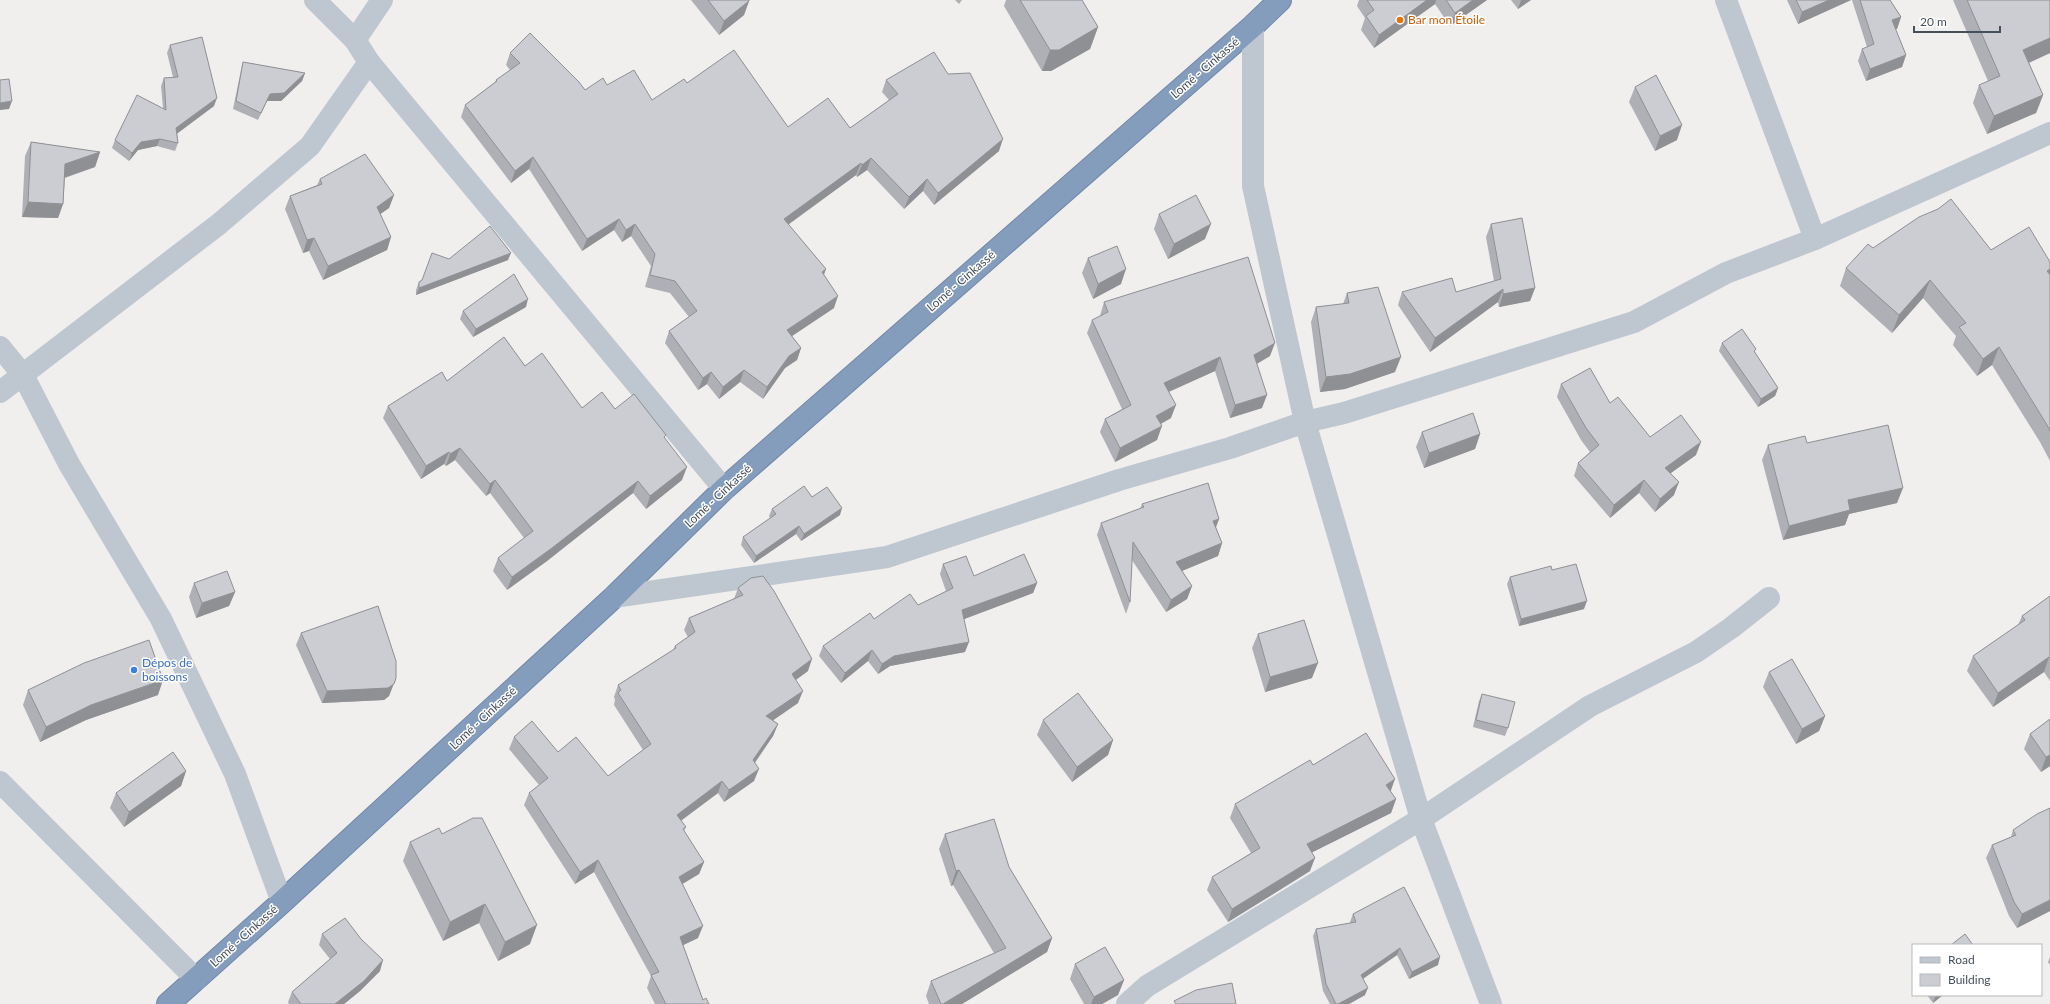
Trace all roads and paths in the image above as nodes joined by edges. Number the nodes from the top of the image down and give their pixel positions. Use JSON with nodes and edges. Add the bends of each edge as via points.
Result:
{"nodes":[{"id":1,"x":315,"y":0,"type":"edge"},
{"id":2,"x":382,"y":0,"type":"edge"},
{"id":3,"x":1280,"y":0,"type":"edge"},
{"id":4,"x":1726,"y":0,"type":"edge"},
{"id":5,"x":1253,"y":26,"type":"junction"},
{"id":6,"x":355,"y":40,"type":"junction"},
{"id":7,"x":369,"y":62,"type":"junction"},
{"id":8,"x":2050,"y":133,"type":"edge"},
{"id":9,"x":1815,"y":239,"type":"junction"},
{"id":10,"x":0,"y":347,"type":"edge"},
{"id":11,"x":23,"y":375,"type":"junction"},
{"id":12,"x":0,"y":392,"type":"edge"},
{"id":13,"x":1305,"y":422,"type":"junction"},
{"id":14,"x":724,"y":489,"type":"junction"},
{"id":15,"x":614,"y":597,"type":"junction"},
{"id":16,"x":1769,"y":598,"type":"dead end"},
{"id":17,"x":0,"y":782,"type":"edge"},
{"id":18,"x":1421,"y":819,"type":"junction"},
{"id":19,"x":282,"y":902,"type":"junction"},
{"id":20,"x":196,"y":979,"type":"junction"},
{"id":21,"x":168,"y":1004,"type":"edge"},
{"id":22,"x":1127,"y":1004,"type":"edge"},
{"id":23,"x":1491,"y":1004,"type":"edge"}],
"edges":[{"from":1,"to":6,"type":"street"},
{"from":2,"to":6,"type":"street"},
{"from":3,"to":5,"type":"highway","name":"Lomé - Cinkassé"},
{"from":4,"to":9,"type":"street"},
{"from":5,"to":13,"type":"street","via":[[1253,186]]},
{"from":5,"to":14,"type":"highway","name":"Lomé - Cinkassé"},
{"from":6,"to":7,"type":"street"},
{"from":7,"to":11,"type":"street","via":[[310,146],[219,224]]},
{"from":7,"to":14,"type":"street"},
{"from":8,"to":9,"type":"street"},
{"from":9,"to":13,"type":"street","via":[[1726,273],[1634,322],[1344,413]]},
{"from":10,"to":11,"type":"street"},
{"from":11,"to":12,"type":"street"},
{"from":11,"to":19,"type":"street","via":[[69,464],[161,619],[235,774]]},
{"from":13,"to":15,"type":"street","via":[[1230,448],[1111,482],[887,557]]},
{"from":13,"to":18,"type":"street"},
{"from":14,"to":15,"type":"highway","name":"Lomé - Cinkassé"},
{"from":15,"to":19,"type":"highway","name":"Lomé - Cinkassé"},
{"from":16,"to":18,"type":"street","via":[[1696,652],[1590,706]]},
{"from":17,"to":20,"type":"street"},
{"from":18,"to":22,"type":"street","via":[[1147,986]]},
{"from":18,"to":23,"type":"street"},
{"from":19,"to":20,"type":"highway","name":"Lomé - Cinkassé"},
{"from":20,"to":21,"type":"highway","name":"Lomé - Cinkassé"}]}
